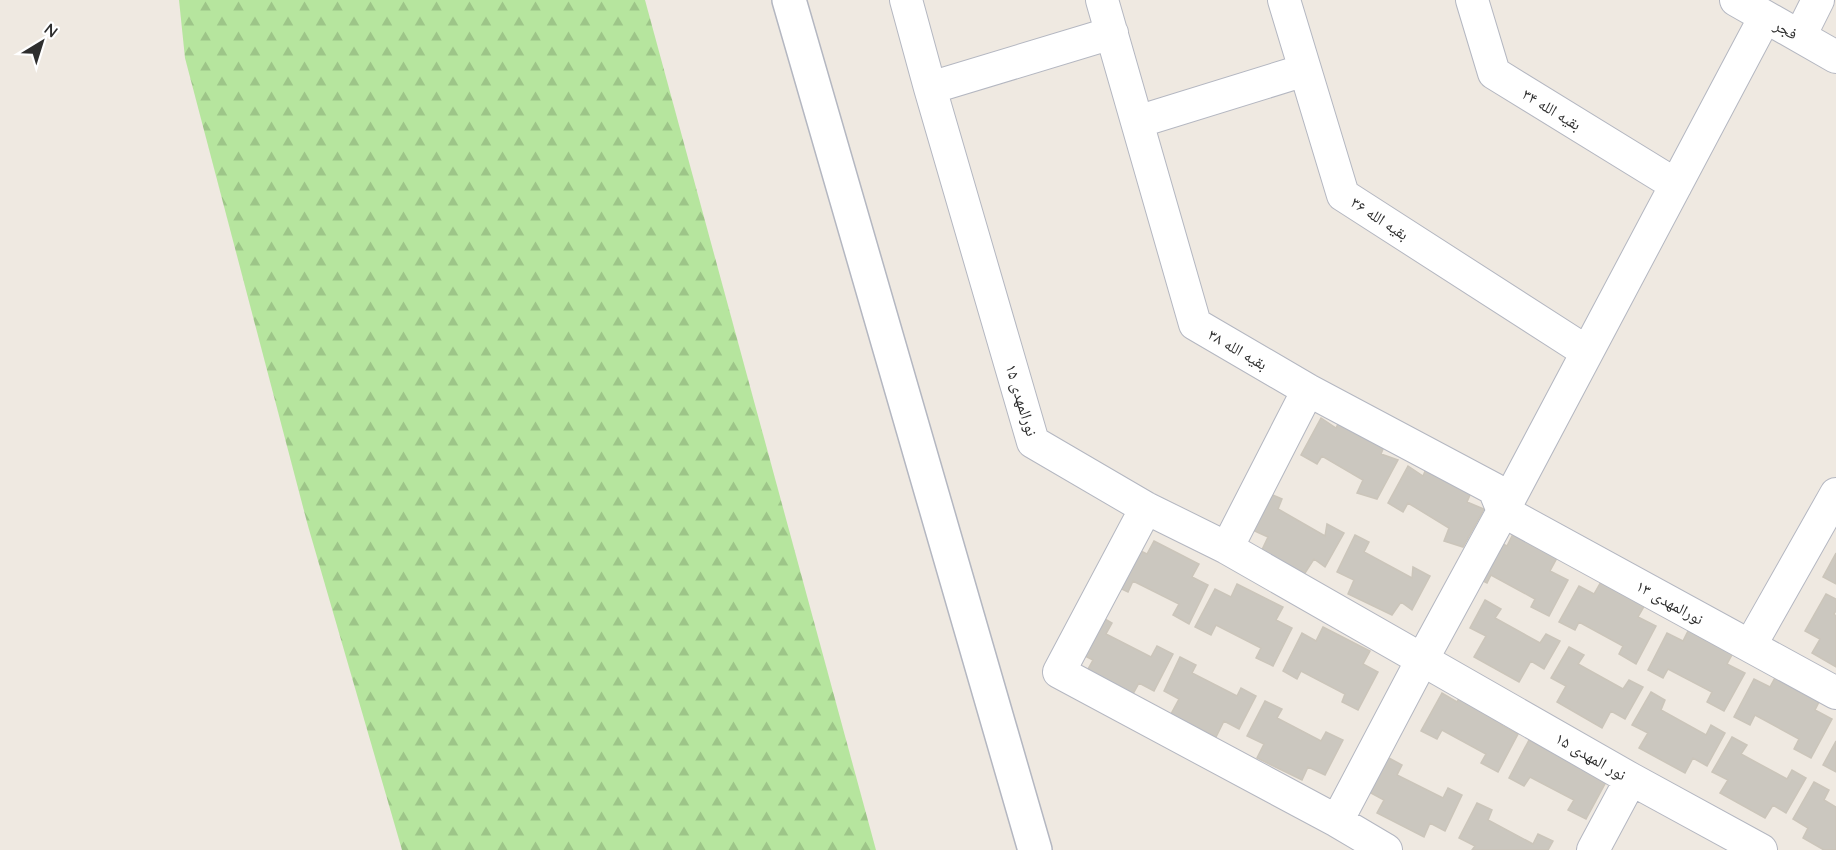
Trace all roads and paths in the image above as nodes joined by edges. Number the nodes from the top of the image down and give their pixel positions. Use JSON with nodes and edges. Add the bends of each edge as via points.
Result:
{"nodes":[{"id":1,"x":789,"y":0,"type":"edge"},
{"id":2,"x":906,"y":0,"type":"edge"},
{"id":3,"x":1102,"y":0,"type":"edge"},
{"id":4,"x":1284,"y":0,"type":"edge"},
{"id":5,"x":1472,"y":0,"type":"edge"},
{"id":6,"x":1736,"y":0,"type":"edge"},
{"id":7,"x":1818,"y":0,"type":"edge"},
{"id":8,"x":1765,"y":17,"type":"junction"},
{"id":9,"x":1112,"y":33,"type":"junction"},
{"id":10,"x":1800,"y":36,"type":"junction"},
{"id":11,"x":1836,"y":57,"type":"edge"},
{"id":12,"x":1305,"y":70,"type":"junction"},
{"id":13,"x":930,"y":88,"type":"junction"},
{"id":14,"x":1137,"y":122,"type":"junction"},
{"id":15,"x":1676,"y":185,"type":"junction"},
{"id":16,"x":1587,"y":352,"type":"junction"},
{"id":17,"x":1308,"y":390,"type":"junction"},
{"id":18,"x":1835,"y":500,"type":"edge"},
{"id":19,"x":1146,"y":508,"type":"junction"},
{"id":20,"x":1503,"y":511,"type":"junction"},
{"id":21,"x":1227,"y":548,"type":"junction"},
{"id":22,"x":1750,"y":646,"type":"junction"},
{"id":23,"x":1422,"y":658,"type":"junction"},
{"id":24,"x":1836,"y":693,"type":"edge"},
{"id":25,"x":1631,"y":779,"type":"junction"},
{"id":26,"x":1336,"y":821,"type":"junction"},
{"id":27,"x":1035,"y":850,"type":"edge"},
{"id":28,"x":1386,"y":850,"type":"edge"},
{"id":29,"x":1593,"y":850,"type":"edge"},
{"id":30,"x":1761,"y":850,"type":"edge"}],
"edges":[{"from":1,"to":27,"type":"street"},
{"from":2,"to":13,"type":"street","name":"نورالمهدی ۱۵"},
{"from":3,"to":9,"type":"street","name":"بقیه الله ۳۸"},
{"from":4,"to":12,"type":"street","name":"بقیه الله ۳۶"},
{"from":5,"to":15,"type":"street","name":"بقیه الله ۳۴","via":[[1494,73]]},
{"from":6,"to":8,"type":"street","name":"فجر"},
{"from":7,"to":10,"type":"street"},
{"from":8,"to":10,"type":"street","name":"فجر"},
{"from":8,"to":15,"type":"street"},
{"from":9,"to":13,"type":"street"},
{"from":9,"to":14,"type":"street","name":"بقیه الله ۳۸"},
{"from":10,"to":11,"type":"street","name":"فجر"},
{"from":12,"to":14,"type":"street"},
{"from":12,"to":16,"type":"street","name":"بقیه الله ۳۶","via":[[1343,195]]},
{"from":13,"to":19,"type":"street","name":"نورالمهدی ۱۵","via":[[1033,442]]},
{"from":14,"to":17,"type":"street","name":"بقیه الله ۳۸","via":[[1195,324]]},
{"from":15,"to":16,"type":"street"},
{"from":16,"to":20,"type":"street"},
{"from":17,"to":20,"type":"street","name":"بقیه الله ۳۸","via":[[1494,489]]},
{"from":17,"to":21,"type":"street"},
{"from":18,"to":22,"type":"street"},
{"from":19,"to":21,"type":"street","name":"نورالمهدی ۱۵"},
{"from":19,"to":26,"type":"street","via":[[1059,672]]},
{"from":20,"to":22,"type":"street","name":"نورالمهدی ۱۳"},
{"from":20,"to":23,"type":"street"},
{"from":21,"to":23,"type":"street","name":"نورالمهدی ۱۵"},
{"from":22,"to":24,"type":"street","name":"نورالمهدی ۱۳"},
{"from":23,"to":25,"type":"street","name":"نور المهدی ۱۵"},
{"from":23,"to":26,"type":"street"},
{"from":25,"to":29,"type":"street"},
{"from":25,"to":30,"type":"street","name":"نور المهدی ۱۵"},
{"from":26,"to":28,"type":"street"}]}
